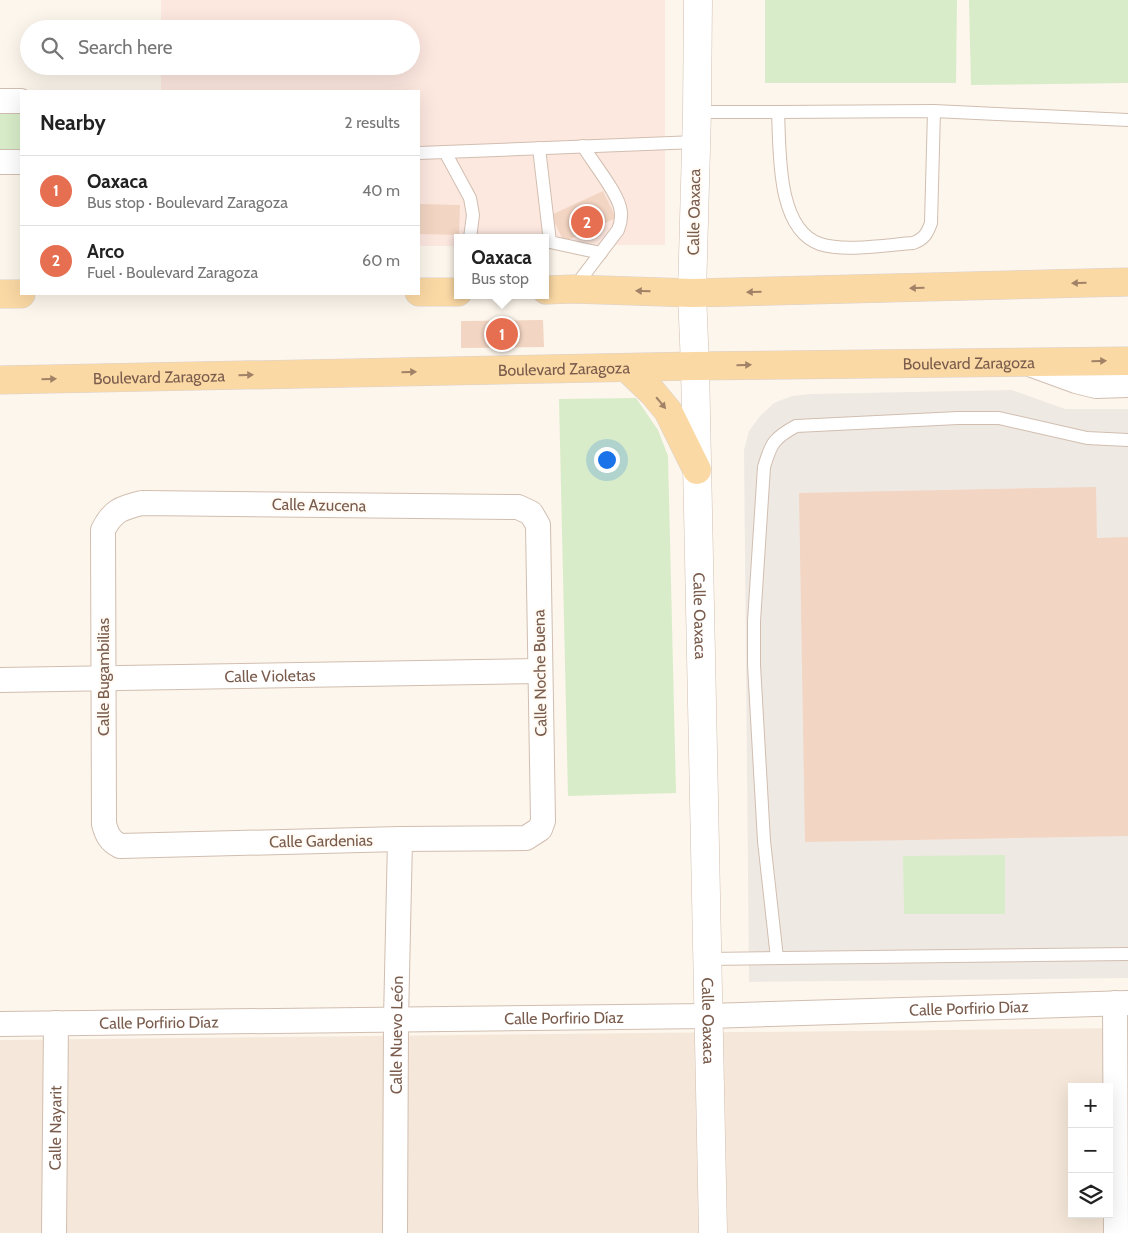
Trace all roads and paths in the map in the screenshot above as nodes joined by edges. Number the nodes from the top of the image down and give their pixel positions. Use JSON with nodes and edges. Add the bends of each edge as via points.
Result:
{"nodes":[{"id":1,"x":698,"y":0,"type":"edge"},
{"id":2,"x":0,"y":100,"type":"edge"},
{"id":3,"x":20,"y":101,"type":"edge"},
{"id":4,"x":934,"y":111,"type":"junction"},
{"id":5,"x":697,"y":112,"type":"junction"},
{"id":6,"x":778,"y":112,"type":"junction"},
{"id":7,"x":1128,"y":120,"type":"edge"},
{"id":8,"x":696,"y":142,"type":"junction"},
{"id":9,"x":583,"y":146,"type":"junction"},
{"id":10,"x":539,"y":148,"type":"junction"},
{"id":11,"x":445,"y":152,"type":"junction"},
{"id":12,"x":420,"y":153,"type":"edge"},
{"id":13,"x":0,"y":162,"type":"edge"},
{"id":14,"x":20,"y":162,"type":"edge"},
{"id":15,"x":471,"y":234,"type":"edge"},
{"id":16,"x":547,"y":234,"type":"edge"},
{"id":17,"x":549,"y":242,"type":"edge"},
{"id":18,"x":601,"y":253,"type":"junction"},
{"id":19,"x":1128,"y":282,"type":"edge"},
{"id":20,"x":454,"y":288,"type":"edge"},
{"id":21,"x":573,"y":289,"type":"junction"},
{"id":22,"x":549,"y":290,"type":"edge"},
{"id":23,"x":420,"y":292,"type":"edge"},
{"id":24,"x":692,"y":293,"type":"junction"},
{"id":25,"x":0,"y":294,"type":"edge"},
{"id":26,"x":20,"y":294,"type":"edge"},
{"id":27,"x":1128,"y":361,"type":"edge"},
{"id":28,"x":1026,"y":362,"type":"junction"},
{"id":29,"x":695,"y":366,"type":"junction"},
{"id":30,"x":627,"y":368,"type":"junction"},
{"id":31,"x":0,"y":380,"type":"edge"},
{"id":32,"x":1128,"y":385,"type":"edge"},
{"id":33,"x":1128,"y":440,"type":"edge"},
{"id":34,"x":697,"y":470,"type":"junction"},
{"id":35,"x":538,"y":525,"type":"joint"},
{"id":36,"x":103,"y":530,"type":"joint"},
{"id":37,"x":540,"y":671,"type":"junction"},
{"id":38,"x":103,"y":678,"type":"junction"},
{"id":39,"x":0,"y":680,"type":"edge"},
{"id":40,"x":543,"y":822,"type":"joint"},
{"id":41,"x":104,"y":824,"type":"joint"},
{"id":42,"x":400,"y":839,"type":"junction"},
{"id":43,"x":1128,"y":954,"type":"edge"},
{"id":44,"x":777,"y":958,"type":"junction"},
{"id":45,"x":708,"y":959,"type":"junction"},
{"id":46,"x":1121,"y":1003,"type":"edge"},
{"id":47,"x":709,"y":1016,"type":"junction"},
{"id":48,"x":396,"y":1020,"type":"junction"},
{"id":49,"x":56,"y":1023,"type":"junction"},
{"id":50,"x":0,"y":1024,"type":"edge"},
{"id":51,"x":54,"y":1233,"type":"edge"},
{"id":52,"x":395,"y":1233,"type":"edge"},
{"id":53,"x":713,"y":1233,"type":"edge"},
{"id":54,"x":1116,"y":1233,"type":"edge"}],
"edges":[{"from":1,"to":5,"type":"street","name":"Calle Oaxaca"},
{"from":2,"to":3,"type":"street"},
{"from":4,"to":6,"type":"lane"},
{"from":4,"to":6,"type":"lane","via":[[931,223],[927,234],[913,243],[838,247],[820,244],[807,237],[790,214],[782,186]]},
{"from":4,"to":7,"type":"lane"},
{"from":5,"to":6,"type":"lane"},
{"from":5,"to":8,"type":"street","name":"Calle Oaxaca"},
{"from":8,"to":9,"type":"lane"},
{"from":8,"to":24,"type":"street","name":"Calle Oaxaca"},
{"from":9,"to":10,"type":"lane"},
{"from":9,"to":18,"type":"lane","via":[[620,207],[618,230]]},
{"from":10,"to":11,"type":"lane"},
{"from":10,"to":16,"type":"lane"},
{"from":11,"to":12,"type":"lane"},
{"from":11,"to":15,"type":"lane","via":[[470,198],[473,215]]},
{"from":13,"to":14,"type":"street"},
{"from":17,"to":18,"type":"lane"},
{"from":18,"to":21,"type":"lane"},
{"from":19,"to":24,"type":"main road","one_way":true},
{"from":20,"to":23,"type":"main road"},
{"from":21,"to":22,"type":"main road"},
{"from":24,"to":21,"type":"main road","one_way":true},
{"from":24,"to":29,"type":"street","name":"Calle Oaxaca"},
{"from":25,"to":26,"type":"main road"},
{"from":28,"to":27,"type":"main road","name":"Boulevard Zaragoza","one_way":true},
{"from":29,"to":28,"type":"main road","name":"Boulevard Zaragoza","one_way":true},
{"from":28,"to":32,"type":"street","via":[[1096,386]]},
{"from":29,"to":30,"type":"main road","name":"Boulevard Zaragoza"},
{"from":29,"to":34,"type":"street","name":"Calle Oaxaca"},
{"from":31,"to":30,"type":"main road","name":"Boulevard Zaragoza","one_way":true},
{"from":30,"to":34,"type":"main road","one_way":true,"via":[[668,411]]},
{"from":33,"to":44,"type":"lane","via":[[1086,438],[999,418],[796,426],[779,435],[764,467],[754,621],[764,841]]},
{"from":34,"to":45,"type":"street","name":"Calle Oaxaca"},
{"from":35,"to":36,"type":"street","name":"Calle Azucena","via":[[531,513],[518,507],[142,503],[122,508],[109,518]]},
{"from":35,"to":37,"type":"street","name":"Calle Noche Buena"},
{"from":36,"to":38,"type":"street","name":"Calle Bugambilias"},
{"from":37,"to":38,"type":"street","name":"Calle Violetas"},
{"from":37,"to":40,"type":"street","name":"Calle Noche Buena"},
{"from":38,"to":39,"type":"street","name":"Calle Violetas"},
{"from":38,"to":41,"type":"street","name":"Calle Bugambilias"},
{"from":40,"to":42,"type":"street","name":"Calle Gardenias","via":[[535,834],[526,838]]},
{"from":41,"to":42,"type":"street","name":"Calle Gardenias","via":[[107,835],[120,846]]},
{"from":42,"to":48,"type":"street","name":"Calle Nuevo León"},
{"from":43,"to":44,"type":"lane"},
{"from":44,"to":45,"type":"lane"},
{"from":45,"to":47,"type":"street","name":"Calle Oaxaca"},
{"from":46,"to":47,"type":"street","name":"Calle Porfirio Díaz"},
{"from":46,"to":54,"type":"street"},
{"from":47,"to":48,"type":"street","name":"Calle Porfirio Díaz"},
{"from":47,"to":53,"type":"street","name":"Calle Oaxaca"},
{"from":48,"to":49,"type":"street","name":"Calle Porfirio Díaz"},
{"from":48,"to":52,"type":"street","name":"Calle Nuevo León"},
{"from":49,"to":50,"type":"street","name":"Calle Porfirio Díaz"},
{"from":49,"to":51,"type":"street","name":"Calle Nayarit"}]}
